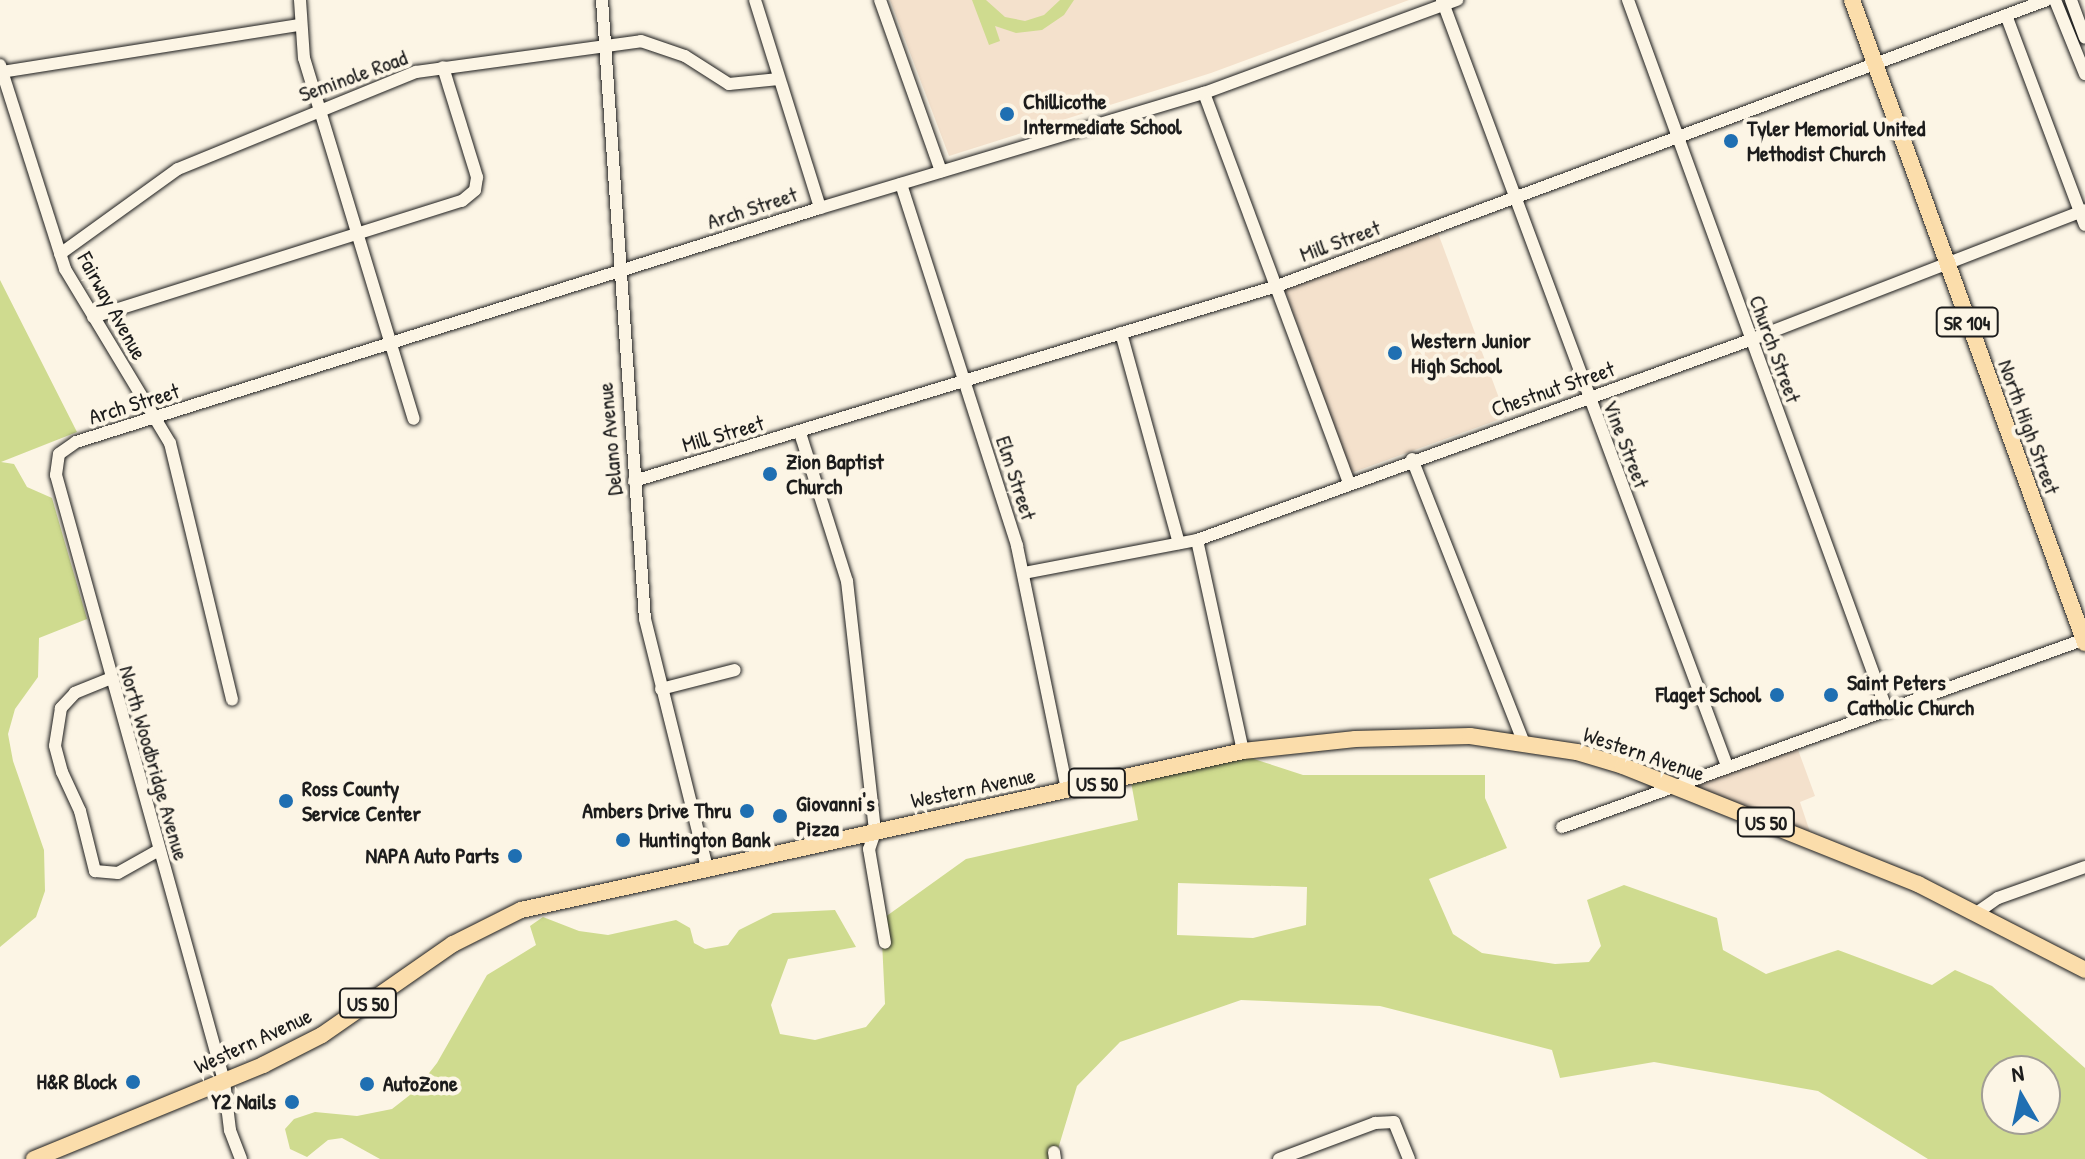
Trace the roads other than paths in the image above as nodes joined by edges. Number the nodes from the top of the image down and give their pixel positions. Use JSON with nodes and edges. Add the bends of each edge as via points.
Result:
{"nodes":[{"id":1,"x":300,"y":0,"type":"edge"},
{"id":2,"x":602,"y":0,"type":"edge"},
{"id":3,"x":755,"y":0,"type":"edge"},
{"id":4,"x":880,"y":0,"type":"edge"},
{"id":5,"x":1457,"y":0,"type":"edge"},
{"id":6,"x":1628,"y":0,"type":"edge"},
{"id":7,"x":1852,"y":0,"type":"edge"},
{"id":8,"x":2047,"y":0,"type":"edge"},
{"id":9,"x":2055,"y":0,"type":"edge"},
{"id":10,"x":2071,"y":0,"type":"edge"},
{"id":11,"x":1443,"y":2,"type":"edge"},
{"id":12,"x":2006,"y":15,"type":"junction"},
{"id":13,"x":298,"y":25,"type":"junction"},
{"id":14,"x":2085,"y":38,"type":"edge"},
{"id":15,"x":605,"y":42,"type":"junction"},
{"id":16,"x":1874,"y":63,"type":"junction"},
{"id":17,"x":443,"y":67,"type":"junction"},
{"id":18,"x":1,"y":68,"type":"edge"},
{"id":19,"x":2085,"y":74,"type":"edge"},
{"id":20,"x":779,"y":79,"type":"junction"},
{"id":21,"x":1204,"y":93,"type":"junction"},
{"id":22,"x":319,"y":109,"type":"junction"},
{"id":23,"x":1679,"y":136,"type":"junction"},
{"id":24,"x":941,"y":171,"type":"junction"},
{"id":25,"x":901,"y":184,"type":"junction"},
{"id":26,"x":1517,"y":197,"type":"junction"},
{"id":27,"x":820,"y":208,"type":"junction"},
{"id":28,"x":2082,"y":211,"type":"edge"},
{"id":29,"x":2085,"y":225,"type":"edge"},
{"id":30,"x":356,"y":234,"type":"junction"},
{"id":31,"x":60,"y":254,"type":"junction"},
{"id":32,"x":1946,"y":264,"type":"junction"},
{"id":33,"x":619,"y":275,"type":"junction"},
{"id":34,"x":1277,"y":286,"type":"junction"},
{"id":35,"x":93,"y":317,"type":"junction"},
{"id":36,"x":1121,"y":333,"type":"junction"},
{"id":37,"x":1750,"y":340,"type":"junction"},
{"id":38,"x":391,"y":345,"type":"junction"},
{"id":39,"x":964,"y":381,"type":"junction"},
{"id":40,"x":1588,"y":400,"type":"junction"},
{"id":41,"x":155,"y":418,"type":"junction"},
{"id":42,"x":414,"y":419,"type":"dead end"},
{"id":43,"x":800,"y":433,"type":"junction"},
{"id":44,"x":59,"y":454,"type":"joint"},
{"id":45,"x":1412,"y":459,"type":"junction"},
{"id":46,"x":634,"y":481,"type":"junction"},
{"id":47,"x":1349,"y":483,"type":"junction"},
{"id":48,"x":1197,"y":540,"type":"junction"},
{"id":49,"x":1179,"y":543,"type":"junction"},
{"id":50,"x":1024,"y":573,"type":"junction"},
{"id":51,"x":2085,"y":640,"type":"edge"},
{"id":52,"x":735,"y":670,"type":"dead end"},
{"id":53,"x":109,"y":679,"type":"junction"},
{"id":54,"x":661,"y":689,"type":"junction"},
{"id":55,"x":232,"y":700,"type":"dead end"},
{"id":56,"x":1887,"y":711,"type":"junction"},
{"id":57,"x":1524,"y":743,"type":"junction"},
{"id":58,"x":1243,"y":751,"type":"junction"},
{"id":59,"x":1727,"y":766,"type":"junction"},
{"id":60,"x":1677,"y":785,"type":"junction"},
{"id":61,"x":1067,"y":790,"type":"junction"},
{"id":62,"x":1562,"y":827,"type":"dead end"},
{"id":63,"x":875,"y":832,"type":"junction"},
{"id":64,"x":157,"y":851,"type":"junction"},
{"id":65,"x":707,"y":867,"type":"junction"},
{"id":66,"x":2085,"y":867,"type":"edge"},
{"id":67,"x":1975,"y":914,"type":"junction"},
{"id":68,"x":885,"y":943,"type":"dead end"},
{"id":69,"x":2085,"y":970,"type":"edge"},
{"id":70,"x":224,"y":1081,"type":"junction"},
{"id":71,"x":34,"y":1159,"type":"edge"},
{"id":72,"x":241,"y":1159,"type":"edge"},
{"id":73,"x":1279,"y":1159,"type":"edge"},
{"id":74,"x":1409,"y":1159,"type":"edge"}],
"edges":[{"from":1,"to":13,"type":"street"},
{"from":2,"to":15,"type":"street","name":"Delano Avenue"},
{"from":3,"to":20,"type":"street"},
{"from":4,"to":24,"type":"street"},
{"from":5,"to":11,"type":"street","name":"Arch Street"},
{"from":6,"to":23,"type":"street","name":"Church Street"},
{"from":7,"to":16,"type":"main road","name":"North High Street","number":"SR 104"},
{"from":8,"to":12,"type":"street","name":"Mill Street"},
{"from":9,"to":19,"type":"street"},
{"from":10,"to":14,"type":"street"},
{"from":11,"to":21,"type":"street","name":"Arch Street"},
{"from":11,"to":26,"type":"street","name":"Vine Street"},
{"from":12,"to":16,"type":"street","name":"Mill Street"},
{"from":12,"to":28,"type":"street"},
{"from":13,"to":18,"type":"street"},
{"from":13,"to":22,"type":"street"},
{"from":15,"to":17,"type":"street","name":"Seminole Road"},
{"from":15,"to":20,"type":"street","name":"Seminole Road","via":[[663,46],[729,84]]},
{"from":15,"to":33,"type":"street","name":"Delano Avenue"},
{"from":16,"to":23,"type":"street","name":"Mill Street"},
{"from":16,"to":32,"type":"main road","name":"North High Street","number":"SR 104"},
{"from":17,"to":22,"type":"street","name":"Seminole Road","via":[[398,77]]},
{"from":17,"to":30,"type":"street","via":[[477,177],[475,190],[462,201]]},
{"from":18,"to":31,"type":"street","name":"Fairway Avenue"},
{"from":20,"to":27,"type":"street"},
{"from":21,"to":24,"type":"street","name":"Arch Street"},
{"from":21,"to":34,"type":"street"},
{"from":22,"to":30,"type":"street"},
{"from":22,"to":31,"type":"street","name":"Seminole Road","via":[[178,169]]},
{"from":23,"to":26,"type":"street","name":"Mill Street"},
{"from":23,"to":37,"type":"street","name":"Church Street"},
{"from":24,"to":25,"type":"street","name":"Arch Street"},
{"from":25,"to":27,"type":"street","name":"Arch Street"},
{"from":25,"to":39,"type":"street","name":"Elm Street"},
{"from":26,"to":34,"type":"street","name":"Mill Street"},
{"from":26,"to":40,"type":"street","name":"Vine Street"},
{"from":27,"to":33,"type":"street","name":"Arch Street"},
{"from":28,"to":29,"type":"street"},
{"from":28,"to":32,"type":"street","name":"Chestnut Street"},
{"from":30,"to":35,"type":"street"},
{"from":30,"to":38,"type":"street"},
{"from":31,"to":35,"type":"street","name":"Fairway Avenue"},
{"from":32,"to":37,"type":"street","name":"Chestnut Street"},
{"from":32,"to":51,"type":"main road","name":"North High Street","number":"SR 104"},
{"from":33,"to":38,"type":"street","name":"Arch Street"},
{"from":33,"to":46,"type":"street","name":"Delano Avenue"},
{"from":34,"to":36,"type":"street","name":"Mill Street"},
{"from":34,"to":47,"type":"street"},
{"from":35,"to":41,"type":"street","name":"Fairway Avenue"},
{"from":36,"to":39,"type":"street","name":"Mill Street"},
{"from":36,"to":49,"type":"street"},
{"from":37,"to":40,"type":"street","name":"Chestnut Street"},
{"from":37,"to":56,"type":"street","name":"Church Street"},
{"from":38,"to":41,"type":"street","name":"Arch Street"},
{"from":38,"to":42,"type":"street"},
{"from":39,"to":43,"type":"street","name":"Mill Street"},
{"from":39,"to":50,"type":"street","name":"Elm Street"},
{"from":40,"to":45,"type":"street","name":"Chestnut Street"},
{"from":40,"to":59,"type":"street","name":"Vine Street"},
{"from":41,"to":44,"type":"street","name":"Arch Street","via":[[76,442]]},
{"from":41,"to":55,"type":"street","name":"Fairway Avenue","via":[[170,443]]},
{"from":43,"to":46,"type":"street","name":"Mill Street"},
{"from":43,"to":63,"type":"street","via":[[847,581]]},
{"from":44,"to":53,"type":"street","name":"North Woodbridge Avenue","via":[[54,468]]},
{"from":45,"to":47,"type":"street","name":"Chestnut Street"},
{"from":45,"to":57,"type":"street"},
{"from":46,"to":54,"type":"street","name":"Delano Avenue","via":[[645,619]]},
{"from":47,"to":48,"type":"street","name":"Chestnut Street"},
{"from":48,"to":49,"type":"street","name":"Chestnut Street"},
{"from":48,"to":58,"type":"street"},
{"from":49,"to":50,"type":"street","name":"Chestnut Street"},
{"from":50,"to":61,"type":"street","name":"Elm Street"},
{"from":51,"to":56,"type":"street"},
{"from":52,"to":54,"type":"street"},
{"from":53,"to":64,"type":"street","name":"North Woodbridge Avenue"},
{"from":53,"to":64,"type":"street","via":[[75,693],[61,708],[55,746],[62,772],[80,811],[95,871],[118,873]]},
{"from":54,"to":65,"type":"street","name":"Delano Avenue"},
{"from":56,"to":59,"type":"street"},
{"from":57,"to":58,"type":"main road","name":"Western Avenue","number":"US 50","via":[[1407,737]]},
{"from":57,"to":60,"type":"main road","name":"Western Avenue","number":"US 50","via":[[1577,752]]},
{"from":58,"to":61,"type":"main road","name":"Western Avenue","number":"US 50"},
{"from":59,"to":60,"type":"street"},
{"from":60,"to":62,"type":"street"},
{"from":60,"to":67,"type":"main road","name":"Western Avenue","number":"US 50","via":[[1918,884]]},
{"from":61,"to":63,"type":"main road","name":"Western Avenue","number":"US 50"},
{"from":63,"to":65,"type":"main road","name":"Western Avenue","number":"US 50"},
{"from":63,"to":68,"type":"street","via":[[869,849]]},
{"from":64,"to":70,"type":"street","name":"North Woodbridge Avenue"},
{"from":65,"to":70,"type":"main road","name":"Western Avenue","number":"US 50","via":[[555,900],[486,925],[322,1035]]},
{"from":66,"to":67,"type":"street","via":[[1998,898]]},
{"from":67,"to":69,"type":"main road","name":"Western Avenue","number":"US 50"},
{"from":70,"to":71,"type":"main road","name":"Western Avenue","number":"US 50"},
{"from":70,"to":72,"type":"street","name":"North Woodbridge Avenue","via":[[228,1121]]},
{"from":73,"to":74,"type":"street","via":[[1375,1123],[1394,1122]]}]}
